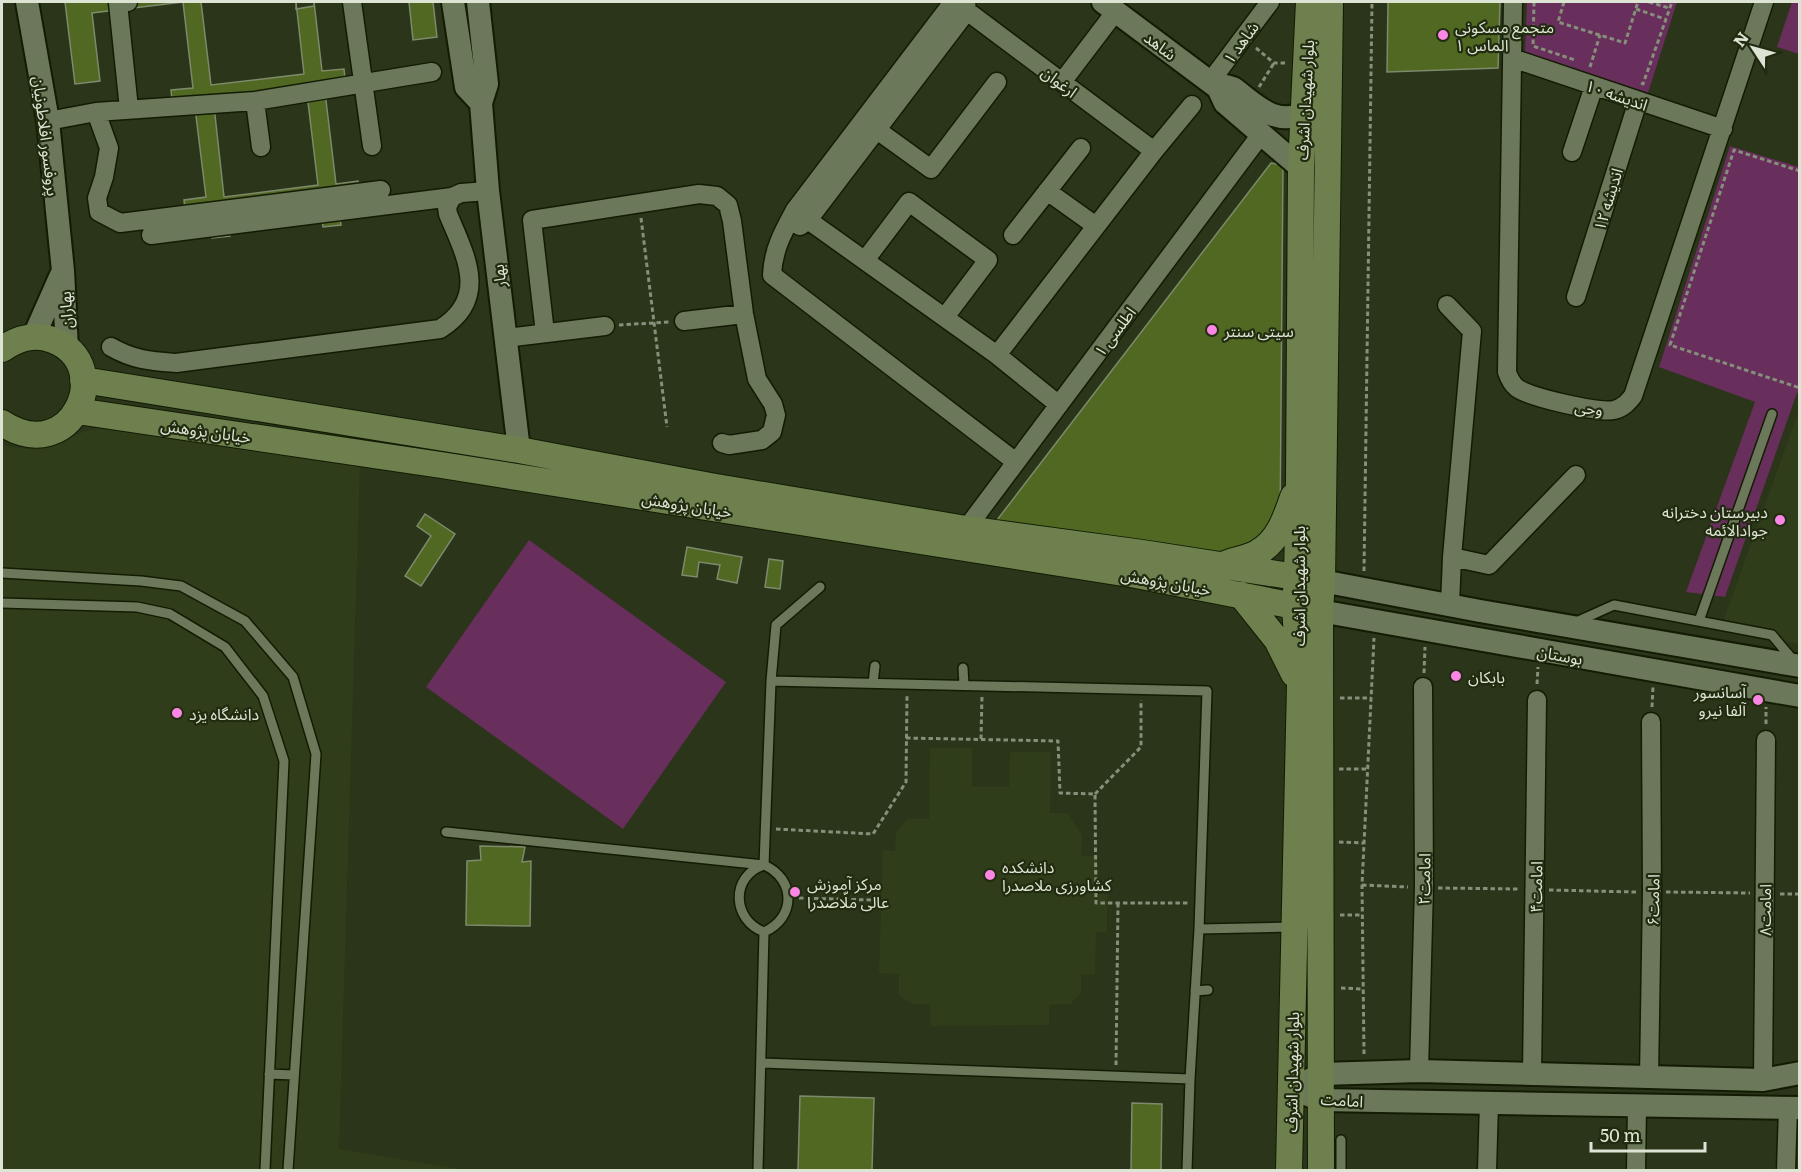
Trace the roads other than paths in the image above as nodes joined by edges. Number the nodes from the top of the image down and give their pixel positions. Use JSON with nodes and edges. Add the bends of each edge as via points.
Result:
{"nodes":[{"id":1,"x":27,"y":2,"type":"edge"},
{"id":2,"x":128,"y":2,"type":"edge"},
{"id":3,"x":352,"y":2,"type":"edge"},
{"id":4,"x":453,"y":2,"type":"edge"},
{"id":5,"x":478,"y":2,"type":"edge"},
{"id":6,"x":1270,"y":2,"type":"edge"},
{"id":7,"x":1309,"y":2,"type":"edge"},
{"id":8,"x":1330,"y":2,"type":"edge"},
{"id":9,"x":1513,"y":2,"type":"edge"},
{"id":10,"x":1764,"y":2,"type":"edge"},
{"id":11,"x":1108,"y":4,"type":"edge"},
{"id":12,"x":962,"y":5,"type":"edge"},
{"id":13,"x":1512,"y":58,"type":"junction"},
{"id":14,"x":432,"y":72,"type":"dead end"},
{"id":15,"x":1590,"y":78,"type":"junction"},
{"id":16,"x":364,"y":82,"type":"junction"},
{"id":17,"x":998,"y":82,"type":"dead end"},
{"id":18,"x":1062,"y":82,"type":"junction"},
{"id":19,"x":1214,"y":85,"type":"junction"},
{"id":20,"x":255,"y":101,"type":"junction"},
{"id":21,"x":1638,"y":101,"type":"junction"},
{"id":22,"x":481,"y":103,"type":"junction"},
{"id":23,"x":1192,"y":105,"type":"dead end"},
{"id":24,"x":129,"y":109,"type":"junction"},
{"id":25,"x":96,"y":112,"type":"junction"},
{"id":26,"x":1303,"y":113,"type":"junction"},
{"id":27,"x":48,"y":121,"type":"junction"},
{"id":28,"x":1723,"y":129,"type":"junction"},
{"id":29,"x":877,"y":130,"type":"junction"},
{"id":30,"x":1262,"y":133,"type":"junction"},
{"id":31,"x":372,"y":146,"type":"dead end"},
{"id":32,"x":261,"y":147,"type":"dead end"},
{"id":33,"x":1081,"y":148,"type":"dead end"},
{"id":34,"x":1154,"y":151,"type":"junction"},
{"id":35,"x":1572,"y":152,"type":"dead end"},
{"id":36,"x":1301,"y":168,"type":"junction"},
{"id":37,"x":381,"y":190,"type":"dead end"},
{"id":38,"x":488,"y":191,"type":"junction"},
{"id":39,"x":1047,"y":191,"type":"junction"},
{"id":40,"x":452,"y":197,"type":"junction"},
{"id":41,"x":808,"y":220,"type":"junction"},
{"id":42,"x":1096,"y":226,"type":"junction"},
{"id":43,"x":151,"y":235,"type":"dead end"},
{"id":44,"x":1013,"y":236,"type":"dead end"},
{"id":45,"x":779,"y":240,"type":"junction"},
{"id":46,"x":866,"y":259,"type":"junction"},
{"id":47,"x":63,"y":271,"type":"junction"},
{"id":48,"x":1576,"y":297,"type":"dead end"},
{"id":49,"x":1447,"y":305,"type":"dead end"},
{"id":50,"x":744,"y":314,"type":"junction"},
{"id":51,"x":945,"y":317,"type":"junction"},
{"id":52,"x":684,"y":321,"type":"road end"},
{"id":53,"x":605,"y":326,"type":"road end"},
{"id":54,"x":545,"y":333,"type":"junction"},
{"id":55,"x":34,"y":336,"type":"junction"},
{"id":56,"x":506,"y":338,"type":"junction"},
{"id":57,"x":111,"y":347,"type":"dead end"},
{"id":58,"x":2,"y":349,"type":"edge"},
{"id":59,"x":67,"y":349,"type":"junction"},
{"id":60,"x":998,"y":355,"type":"junction"},
{"id":61,"x":83,"y":380,"type":"junction"},
{"id":62,"x":1059,"y":405,"type":"junction"},
{"id":63,"x":77,"y":411,"type":"junction"},
{"id":64,"x":1772,"y":414,"type":"dead end"},
{"id":65,"x":2,"y":423,"type":"edge"},
{"id":66,"x":722,"y":444,"type":"dead end"},
{"id":67,"x":519,"y":450,"type":"junction"},
{"id":68,"x":1016,"y":462,"type":"junction"},
{"id":69,"x":1576,"y":475,"type":"dead end"},
{"id":70,"x":1299,"y":480,"type":"junction"},
{"id":71,"x":966,"y":529,"type":"junction"},
{"id":72,"x":1452,"y":557,"type":"junction"},
{"id":73,"x":1221,"y":566,"type":"junction"},
{"id":74,"x":2,"y":573,"type":"edge"},
{"id":75,"x":1310,"y":579,"type":"junction"},
{"id":76,"x":820,"y":587,"type":"dead end"},
{"id":77,"x":1241,"y":595,"type":"junction"},
{"id":78,"x":2,"y":603,"type":"edge"},
{"id":79,"x":1450,"y":605,"type":"junction"},
{"id":80,"x":1295,"y":606,"type":"junction"},
{"id":81,"x":1320,"y":611,"type":"junction"},
{"id":82,"x":1480,"y":611,"type":"junction"},
{"id":83,"x":1698,"y":621,"type":"junction"},
{"id":84,"x":1568,"y":626,"type":"junction"},
{"id":85,"x":1478,"y":639,"type":"junction"},
{"id":86,"x":875,"y":666,"type":"dead end"},
{"id":87,"x":1799,"y":666,"type":"edge"},
{"id":88,"x":963,"y":668,"type":"dead end"},
{"id":89,"x":771,"y":681,"type":"junction"},
{"id":90,"x":873,"y":683,"type":"junction"},
{"id":91,"x":964,"y":686,"type":"junction"},
{"id":92,"x":1300,"y":686,"type":"junction"},
{"id":93,"x":1424,"y":687,"type":"road end"},
{"id":94,"x":1800,"y":696,"type":"edge"},
{"id":95,"x":1537,"y":700,"type":"road end"},
{"id":96,"x":1652,"y":723,"type":"road end"},
{"id":97,"x":1766,"y":740,"type":"road end"},
{"id":98,"x":446,"y":832,"type":"dead end"},
{"id":99,"x":764,"y":865,"type":"junction"},
{"id":100,"x":1294,"y":927,"type":"junction"},
{"id":101,"x":1199,"y":929,"type":"junction"},
{"id":102,"x":764,"y":932,"type":"junction"},
{"id":103,"x":1208,"y":990,"type":"dead end"},
{"id":104,"x":1196,"y":991,"type":"junction"},
{"id":105,"x":761,"y":1063,"type":"junction"},
{"id":106,"x":1419,"y":1071,"type":"junction"},
{"id":107,"x":269,"y":1074,"type":"junction"},
{"id":108,"x":1322,"y":1074,"type":"junction"},
{"id":109,"x":1532,"y":1074,"type":"junction"},
{"id":110,"x":1800,"y":1074,"type":"edge"},
{"id":111,"x":294,"y":1075,"type":"junction"},
{"id":112,"x":1649,"y":1078,"type":"junction"},
{"id":113,"x":1190,"y":1079,"type":"junction"},
{"id":114,"x":1763,"y":1080,"type":"junction"},
{"id":115,"x":1291,"y":1089,"type":"junction"},
{"id":116,"x":1321,"y":1100,"type":"junction"},
{"id":117,"x":1489,"y":1103,"type":"junction"},
{"id":118,"x":1637,"y":1105,"type":"junction"},
{"id":119,"x":1794,"y":1108,"type":"edge"},
{"id":120,"x":1341,"y":1140,"type":"dead end"},
{"id":121,"x":265,"y":1170,"type":"edge"},
{"id":122,"x":288,"y":1170,"type":"edge"},
{"id":123,"x":758,"y":1170,"type":"edge"},
{"id":124,"x":1187,"y":1170,"type":"edge"},
{"id":125,"x":1289,"y":1170,"type":"edge"},
{"id":126,"x":1321,"y":1170,"type":"edge"},
{"id":127,"x":1341,"y":1170,"type":"edge"},
{"id":128,"x":1487,"y":1170,"type":"edge"},
{"id":129,"x":1636,"y":1170,"type":"edge"},
{"id":130,"x":1786,"y":1170,"type":"edge"}],
"edges":[{"from":1,"to":27,"type":"street","name":"پروفسور افلاطونیان"},
{"from":2,"to":24,"type":"street","via":[[118,3]]},
{"from":3,"to":16,"type":"street"},
{"from":4,"to":22,"type":"street","name":"بهار","via":[[466,87]]},
{"from":5,"to":22,"type":"street","name":"بهار","via":[[487,84]]},
{"from":6,"to":19,"type":"street","name":"شاهد ۱"},
{"from":7,"to":26,"type":"main road","name":"بلوار شهیدان اشرف"},
{"from":8,"to":75,"type":"main road","name":"بلوار شهیدان اشرف"},
{"from":9,"to":13,"type":"street","name":"وحی"},
{"from":10,"to":28,"type":"street","name":"وحی"},
{"from":11,"to":18,"type":"street"},
{"from":11,"to":19,"type":"street","name":"شاهد"},
{"from":12,"to":18,"type":"street","name":"ارغوان"},
{"from":12,"to":29,"type":"street"},
{"from":12,"to":45,"type":"street","via":[[795,210]]},
{"from":13,"to":15,"type":"street","name":"اندیشه ۱۰"},
{"from":13,"to":28,"type":"street","name":"وحی","via":[[1507,372],[1517,388],[1560,404],[1613,410],[1634,396]]},
{"from":14,"to":16,"type":"street"},
{"from":15,"to":21,"type":"street","name":"اندیشه ۱۰"},
{"from":15,"to":35,"type":"street"},
{"from":16,"to":20,"type":"street"},
{"from":16,"to":31,"type":"street"},
{"from":17,"to":29,"type":"street","via":[[931,169]]},
{"from":18,"to":34,"type":"street","name":"ارغوان"},
{"from":19,"to":26,"type":"street","name":"شاهد","via":[[1233,88],[1273,116],[1284,119]]},
{"from":19,"to":30,"type":"street","name":"شاهد","via":[[1225,103]]},
{"from":20,"to":24,"type":"street"},
{"from":20,"to":32,"type":"street"},
{"from":21,"to":28,"type":"street","name":"اندیشه ۱۰"},
{"from":21,"to":48,"type":"street","name":"اندیشه ۱۲"},
{"from":22,"to":38,"type":"street","name":"بهار"},
{"from":23,"to":34,"type":"street"},
{"from":24,"to":25,"type":"street"},
{"from":25,"to":27,"type":"street"},
{"from":25,"to":37,"type":"street","via":[[109,147],[97,198],[99,212],[120,223]]},
{"from":26,"to":36,"type":"main road","name":"بلوار شهیدان اشرف"},
{"from":27,"to":47,"type":"street","name":"پروفسور افلاطونیان"},
{"from":29,"to":41,"type":"street"},
{"from":30,"to":36,"type":"street","name":"شاهد"},
{"from":30,"to":62,"type":"street","name":"اطلسی ۱"},
{"from":33,"to":39,"type":"street"},
{"from":34,"to":42,"type":"street"},
{"from":36,"to":70,"type":"main road","name":"بلوار شهیدان اشرف"},
{"from":38,"to":40,"type":"street"},
{"from":38,"to":56,"type":"street","name":"بهار"},
{"from":39,"to":42,"type":"street"},
{"from":39,"to":44,"type":"street"},
{"from":40,"to":43,"type":"street"},
{"from":40,"to":57,"type":"street","via":[[448,214],[470,276],[460,309],[440,329],[176,363],[144,361]]},
{"from":41,"to":45,"type":"street"},
{"from":41,"to":46,"type":"street"},
{"from":42,"to":60,"type":"street"},
{"from":45,"to":68,"type":"street","via":[[772,274]]},
{"from":46,"to":51,"type":"street"},
{"from":46,"to":51,"type":"street","via":[[909,202],[988,260]]},
{"from":47,"to":55,"type":"street"},
{"from":47,"to":59,"type":"street","name":"بهاران"},
{"from":49,"to":72,"type":"street","via":[[1472,331]]},
{"from":50,"to":52,"type":"street"},
{"from":50,"to":54,"type":"street","via":[[728,205],[717,195],[699,194],[532,220]]},
{"from":50,"to":66,"type":"street","via":[[757,379],[776,415],[772,432],[762,440]]},
{"from":51,"to":60,"type":"street"},
{"from":53,"to":54,"type":"street"},
{"from":54,"to":56,"type":"street"},
{"from":55,"to":58,"type":"main road"},
{"from":55,"to":59,"type":"main road"},
{"from":56,"to":67,"type":"street","name":"بهار"},
{"from":59,"to":61,"type":"main road","via":[[78,363]]},
{"from":60,"to":62,"type":"street"},
{"from":61,"to":63,"type":"main road","via":[[83,396]]},
{"from":61,"to":67,"type":"main road","name":"خیابان پژوهش"},
{"from":62,"to":68,"type":"street","name":"اطلسی ۱"},
{"from":63,"to":65,"type":"main road","via":[[68,422],[42,435],[27,435]]},
{"from":63,"to":77,"type":"main road","name":"خیابان پژوهش","via":[[441,465]]},
{"from":64,"to":83,"type":"lane"},
{"from":67,"to":71,"type":"main road","name":"خیابان پژوهش"},
{"from":68,"to":71,"type":"street","name":"اطلسی ۱"},
{"from":69,"to":72,"type":"street","via":[[1490,565]]},
{"from":70,"to":73,"type":"main road","via":[[1285,522],[1272,540],[1258,552]]},
{"from":70,"to":75,"type":"main road","name":"بلوار شهیدان اشرف"},
{"from":71,"to":73,"type":"main road","name":"خیابان پژوهش"},
{"from":72,"to":79,"type":"street"},
{"from":73,"to":75,"type":"main road","name":"خیابان پژوهش"},
{"from":74,"to":111,"type":"lane","via":[[181,586],[245,621],[293,677],[316,754]]},
{"from":75,"to":79,"type":"street","name":"بوستان"},
{"from":75,"to":80,"type":"main road","name":"بلوار شهیدان اشرف"},
{"from":75,"to":81,"type":"main road","name":"بلوار شهیدان اشرف"},
{"from":76,"to":89,"type":"lane","via":[[776,625]]},
{"from":77,"to":80,"type":"main road","name":"خیابان پژوهش"},
{"from":77,"to":92,"type":"main road","via":[[1277,640]]},
{"from":78,"to":107,"type":"lane","via":[[137,607],[170,614],[225,647],[263,696],[284,761]]},
{"from":79,"to":82,"type":"street","name":"بوستان"},
{"from":80,"to":81,"type":"main road","name":"خیابان پژوهش"},
{"from":80,"to":92,"type":"main road","name":"بلوار شهیدان اشرف"},
{"from":81,"to":85,"type":"street","name":"بوستان"},
{"from":81,"to":108,"type":"main road","name":"بلوار شهیدان اشرف"},
{"from":82,"to":84,"type":"street","name":"بوستان"},
{"from":82,"to":85,"type":"street"},
{"from":83,"to":84,"type":"lane","via":[[1614,605]]},
{"from":83,"to":87,"type":"lane","via":[[1772,635]]},
{"from":84,"to":87,"type":"street","name":"بوستان"},
{"from":85,"to":94,"type":"street","name":"بوستان"},
{"from":86,"to":90,"type":"lane"},
{"from":88,"to":91,"type":"lane"},
{"from":89,"to":90,"type":"lane"},
{"from":89,"to":99,"type":"lane"},
{"from":90,"to":91,"type":"lane"},
{"from":91,"to":101,"type":"lane","via":[[1207,691],[1211,705]]},
{"from":92,"to":100,"type":"main road","name":"بلوار شهیدان اشرف"},
{"from":93,"to":106,"type":"street","name":"امامت۲"},
{"from":95,"to":109,"type":"street","name":"امامت۴"},
{"from":96,"to":112,"type":"street","name":"امامت۶"},
{"from":97,"to":114,"type":"street","name":"امامت۸"},
{"from":98,"to":99,"type":"lane"},
{"from":99,"to":102,"type":"lane","via":[[781,876],[788,890],[784,916]]},
{"from":99,"to":102,"type":"lane","via":[[747,874],[739,901],[743,916],[753,928]]},
{"from":100,"to":101,"type":"lane"},
{"from":100,"to":115,"type":"main road","name":"بلوار شهیدان اشرف"},
{"from":101,"to":104,"type":"lane"},
{"from":102,"to":105,"type":"lane"},
{"from":103,"to":104,"type":"lane"},
{"from":104,"to":113,"type":"lane"},
{"from":105,"to":113,"type":"lane"},
{"from":105,"to":123,"type":"lane"},
{"from":106,"to":108,"type":"street","name":"امامت"},
{"from":106,"to":109,"type":"street","name":"امامت"},
{"from":107,"to":111,"type":"lane"},
{"from":107,"to":121,"type":"lane"},
{"from":108,"to":115,"type":"street","name":"امامت"},
{"from":108,"to":116,"type":"main road","name":"بلوار شهیدان اشرف"},
{"from":109,"to":112,"type":"street","name":"امامت"},
{"from":110,"to":114,"type":"street","name":"امامت"},
{"from":111,"to":122,"type":"lane"},
{"from":112,"to":114,"type":"street","name":"امامت"},
{"from":113,"to":124,"type":"lane"},
{"from":115,"to":116,"type":"street","name":"امامت"},
{"from":115,"to":125,"type":"main road","name":"بلوار شهیدان اشرف"},
{"from":116,"to":117,"type":"street","name":"امامت"},
{"from":116,"to":126,"type":"main road","name":"بلوار شهیدان اشرف"},
{"from":117,"to":118,"type":"street","name":"امامت"},
{"from":117,"to":128,"type":"street"},
{"from":118,"to":119,"type":"street","name":"امامت"},
{"from":118,"to":129,"type":"street"},
{"from":119,"to":130,"type":"street"},
{"from":120,"to":127,"type":"lane"}]}
